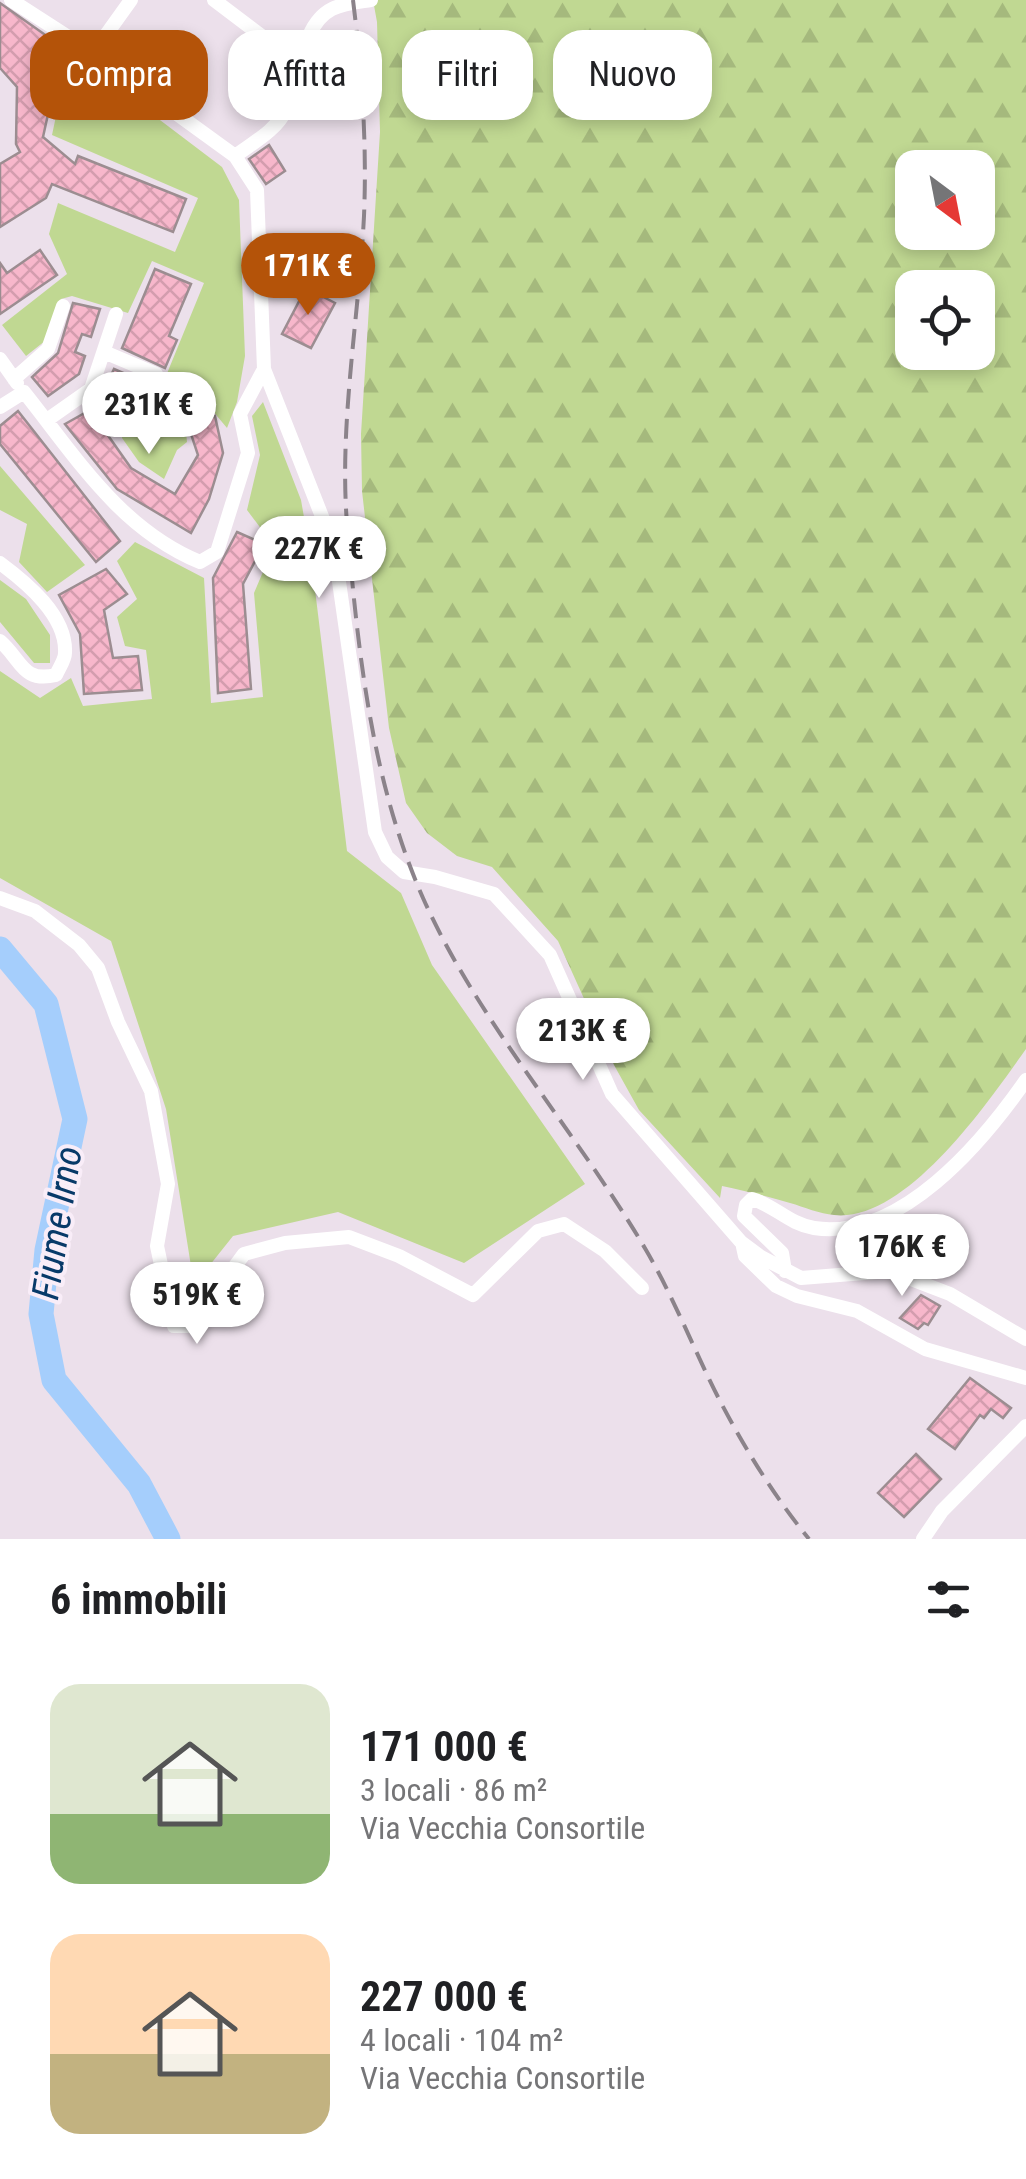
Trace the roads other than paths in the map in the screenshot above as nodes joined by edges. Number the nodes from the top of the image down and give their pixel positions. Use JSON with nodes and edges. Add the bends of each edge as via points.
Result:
{"nodes":[{"id":1,"x":12,"y":0,"type":"edge"},
{"id":2,"x":131,"y":0,"type":"edge"},
{"id":3,"x":214,"y":0,"type":"edge"},
{"id":4,"x":371,"y":0,"type":"edge"},
{"id":5,"x":58,"y":30,"type":"edge"},
{"id":6,"x":109,"y":30,"type":"edge"},
{"id":7,"x":254,"y":30,"type":"edge"},
{"id":8,"x":185,"y":120,"type":"edge"},
{"id":9,"x":235,"y":156,"type":"junction"},
{"id":10,"x":260,"y":270,"type":"junction"},
{"id":11,"x":328,"y":286,"type":"dead end"},
{"id":12,"x":62,"y":306,"type":"dead end"},
{"id":13,"x":116,"y":314,"type":"dead end"},
{"id":14,"x":104,"y":352,"type":"junction"},
{"id":15,"x":0,"y":359,"type":"edge"},
{"id":16,"x":264,"y":369,"type":"junction"},
{"id":17,"x":156,"y":374,"type":"dead end"},
{"id":18,"x":14,"y":378,"type":"junction"},
{"id":19,"x":24,"y":392,"type":"junction"},
{"id":20,"x":0,"y":407,"type":"edge"},
{"id":21,"x":47,"y":420,"type":"junction"},
{"id":22,"x":0,"y":563,"type":"edge"},
{"id":23,"x":0,"y":641,"type":"edge"},
{"id":24,"x":0,"y":898,"type":"edge"},
{"id":25,"x":1026,"y":1080,"type":"edge"},
{"id":26,"x":742,"y":1242,"type":"junction"},
{"id":27,"x":786,"y":1271,"type":"junction"},
{"id":28,"x":642,"y":1288,"type":"dead end"},
{"id":29,"x":1026,"y":1339,"type":"edge"},
{"id":30,"x":1026,"y":1378,"type":"edge"},
{"id":31,"x":1026,"y":1426,"type":"edge"},
{"id":32,"x":923,"y":1539,"type":"edge"}],
"edges":[{"from":1,"to":5,"type":"street"},
{"from":2,"to":6,"type":"street"},
{"from":3,"to":7,"type":"street"},
{"from":4,"to":9,"type":"street","via":[[336,7],[317,22],[287,110],[270,132]]},
{"from":8,"to":9,"type":"street"},
{"from":9,"to":10,"type":"street","via":[[257,190]]},
{"from":10,"to":11,"type":"street","via":[[309,275]]},
{"from":10,"to":16,"type":"street"},
{"from":12,"to":18,"type":"street","via":[[48,349]]},
{"from":13,"to":14,"type":"street"},
{"from":14,"to":17,"type":"street"},
{"from":14,"to":21,"type":"street","via":[[91,389]]},
{"from":15,"to":18,"type":"street"},
{"from":16,"to":21,"type":"street","via":[[240,414],[248,453],[217,552],[200,562],[112,504]]},
{"from":16,"to":26,"type":"street","via":[[334,548],[374,832],[387,857],[404,872],[494,894],[550,955],[612,1094]]},
{"from":18,"to":19,"type":"street"},
{"from":19,"to":20,"type":"street"},
{"from":19,"to":21,"type":"street"},
{"from":22,"to":23,"type":"street","via":[[62,627],[66,655],[56,675],[40,679]]},
{"from":24,"to":28,"type":"street","via":[[35,911],[98,968],[150,1090],[168,1184],[158,1246],[174,1326],[191,1326],[244,1254],[349,1237],[473,1295],[538,1232],[564,1224],[605,1251]]},
{"from":25,"to":27,"type":"street","via":[[971,1149],[888,1214],[841,1229],[815,1228],[752,1200],[744,1216],[782,1253]]},
{"from":26,"to":27,"type":"street"},
{"from":26,"to":30,"type":"street","via":[[746,1256],[776,1286],[857,1311],[925,1349]]},
{"from":27,"to":29,"type":"street","via":[[802,1278],[890,1271],[950,1294]]},
{"from":31,"to":32,"type":"street"}]}
